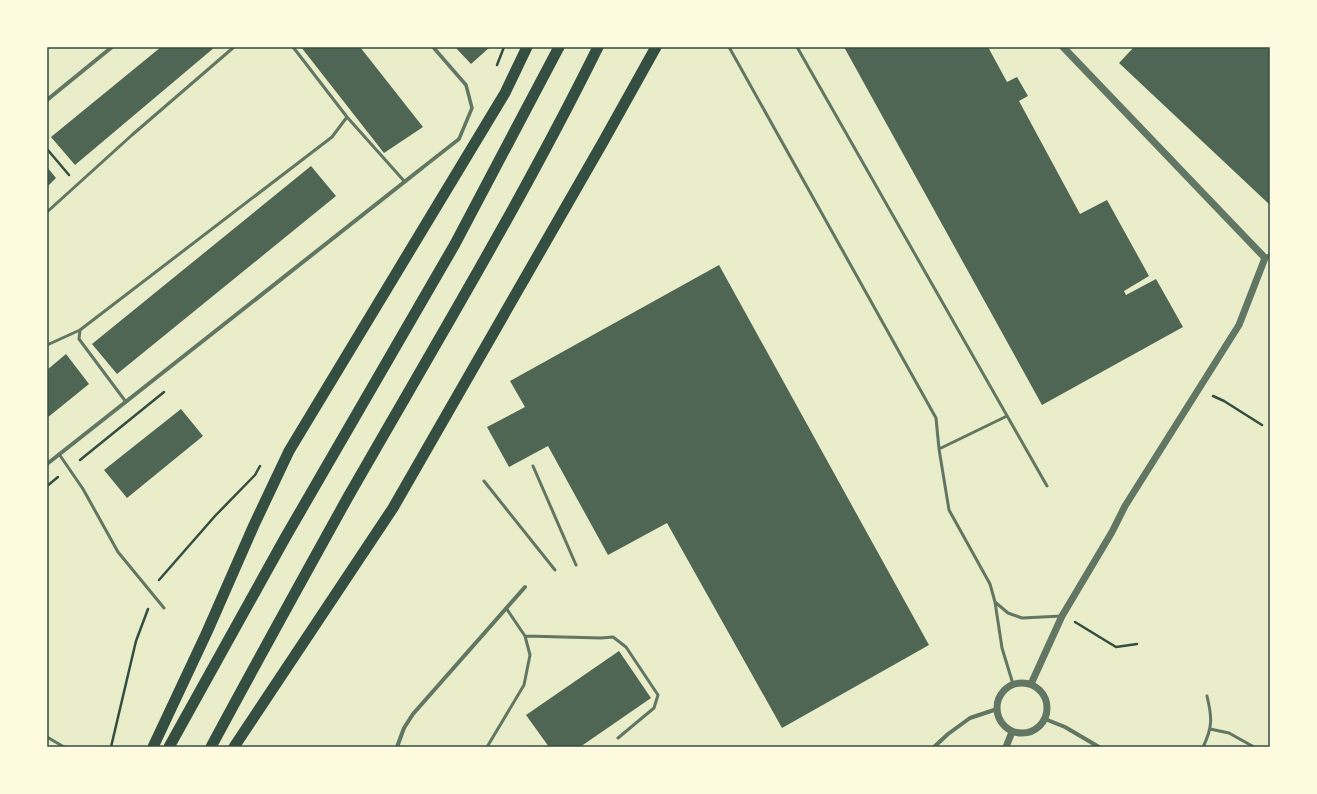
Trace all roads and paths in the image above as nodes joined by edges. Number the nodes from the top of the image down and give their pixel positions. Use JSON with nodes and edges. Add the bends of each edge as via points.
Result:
{"nodes":[{"id":1,"x":112,"y":47,"type":"edge"},
{"id":2,"x":234,"y":47,"type":"edge"},
{"id":3,"x":292,"y":47,"type":"edge"},
{"id":4,"x":433,"y":47,"type":"edge"},
{"id":5,"x":504,"y":47,"type":"edge"},
{"id":6,"x":527,"y":47,"type":"edge"},
{"id":7,"x":559,"y":47,"type":"edge"},
{"id":8,"x":598,"y":47,"type":"edge"},
{"id":9,"x":656,"y":47,"type":"edge"},
{"id":10,"x":729,"y":47,"type":"edge"},
{"id":11,"x":797,"y":47,"type":"edge"},
{"id":12,"x":1063,"y":47,"type":"edge"},
{"id":13,"x":495,"y":69,"type":"dead end"},
{"id":14,"x":47,"y":100,"type":"edge"},
{"id":15,"x":347,"y":117,"type":"junction"},
{"id":16,"x":47,"y":149,"type":"edge"},
{"id":17,"x":422,"y":168,"type":"joint"},
{"id":18,"x":405,"y":182,"type":"junction"},
{"id":19,"x":77,"y":185,"type":"junction"},
{"id":20,"x":47,"y":212,"type":"edge"},
{"id":21,"x":1268,"y":258,"type":"edge"},
{"id":22,"x":80,"y":330,"type":"junction"},
{"id":23,"x":47,"y":345,"type":"edge"},
{"id":24,"x":1212,"y":396,"type":"dead end"},
{"id":25,"x":126,"y":402,"type":"junction"},
{"id":26,"x":1007,"y":416,"type":"junction"},
{"id":27,"x":1262,"y":425,"type":"dead end"},
{"id":28,"x":939,"y":449,"type":"junction"},
{"id":29,"x":59,"y":454,"type":"junction"},
{"id":30,"x":263,"y":462,"type":"dead end"},
{"id":31,"x":47,"y":464,"type":"edge"},
{"id":32,"x":533,"y":466,"type":"dead end"},
{"id":33,"x":484,"y":481,"type":"dead end"},
{"id":34,"x":1047,"y":486,"type":"dead end"},
{"id":35,"x":576,"y":565,"type":"dead end"},
{"id":36,"x":555,"y":570,"type":"dead end"},
{"id":37,"x":525,"y":588,"type":"dead end"},
{"id":38,"x":154,"y":595,"type":"junction"},
{"id":39,"x":995,"y":602,"type":"junction"},
{"id":40,"x":164,"y":608,"type":"dead end"},
{"id":41,"x":506,"y":608,"type":"junction"},
{"id":42,"x":1062,"y":615,"type":"junction"},
{"id":43,"x":525,"y":636,"type":"junction"},
{"id":44,"x":1137,"y":644,"type":"dead end"},
{"id":45,"x":1013,"y":684,"type":"junction"},
{"id":46,"x":1031,"y":684,"type":"junction"},
{"id":47,"x":1206,"y":696,"type":"dead end"},
{"id":48,"x":997,"y":709,"type":"junction"},
{"id":49,"x":1045,"y":719,"type":"junction"},
{"id":50,"x":1210,"y":729,"type":"junction"},
{"id":51,"x":1012,"y":732,"type":"junction"},
{"id":52,"x":47,"y":737,"type":"edge"},
{"id":53,"x":618,"y":738,"type":"dead end"},
{"id":54,"x":64,"y":747,"type":"edge"},
{"id":55,"x":111,"y":747,"type":"edge"},
{"id":56,"x":153,"y":747,"type":"edge"},
{"id":57,"x":169,"y":747,"type":"edge"},
{"id":58,"x":211,"y":747,"type":"edge"},
{"id":59,"x":234,"y":747,"type":"edge"},
{"id":60,"x":397,"y":747,"type":"edge"},
{"id":61,"x":487,"y":747,"type":"edge"},
{"id":62,"x":934,"y":747,"type":"edge"},
{"id":63,"x":1006,"y":747,"type":"edge"},
{"id":64,"x":1099,"y":747,"type":"edge"},
{"id":65,"x":1204,"y":747,"type":"edge"},
{"id":66,"x":1254,"y":747,"type":"edge"}],
"edges":[{"from":1,"to":14,"type":"street"},
{"from":2,"to":19,"type":"lane"},
{"from":3,"to":15,"type":"lane"},
{"from":4,"to":17,"type":"street","via":[[466,85],[472,108],[458,139]]},
{"from":5,"to":13,"type":"path"},
{"from":6,"to":56,"type":"highway","via":[[505,94],[289,451]]},
{"from":7,"to":57,"type":"highway","via":[[456,244],[285,538]]},
{"from":8,"to":58,"type":"highway","via":[[477,273],[348,497]]},
{"from":9,"to":59,"type":"highway","via":[[393,508]]},
{"from":10,"to":28,"type":"lane","via":[[936,418]]},
{"from":11,"to":26,"type":"lane"},
{"from":12,"to":21,"type":"street"},
{"from":15,"to":18,"type":"lane"},
{"from":15,"to":22,"type":"lane","via":[[332,137]]},
{"from":16,"to":19,"type":"path"},
{"from":17,"to":18,"type":"street"},
{"from":18,"to":25,"type":"street"},
{"from":19,"to":20,"type":"lane"},
{"from":21,"to":42,"type":"street","via":[[1238,325],[1125,506]]},
{"from":22,"to":23,"type":"lane"},
{"from":22,"to":25,"type":"lane","via":[[79,339]]},
{"from":24,"to":27,"type":"path"},
{"from":25,"to":29,"type":"street"},
{"from":26,"to":28,"type":"lane"},
{"from":26,"to":34,"type":"lane"},
{"from":28,"to":39,"type":"lane","via":[[949,510],[990,584]]},
{"from":29,"to":31,"type":"street"},
{"from":29,"to":38,"type":"lane","via":[[83,489],[118,552]]},
{"from":30,"to":38,"type":"path","via":[[255,475],[214,516],[160,579]]},
{"from":32,"to":35,"type":"lane"},
{"from":33,"to":36,"type":"lane"},
{"from":37,"to":41,"type":"street"},
{"from":38,"to":40,"type":"lane"},
{"from":38,"to":55,"type":"path","via":[[136,641]]},
{"from":39,"to":42,"type":"lane","via":[[1008,613],[1022,618]]},
{"from":39,"to":45,"type":"lane","via":[[1002,648]]},
{"from":41,"to":43,"type":"lane"},
{"from":41,"to":60,"type":"street","via":[[413,714]]},
{"from":42,"to":44,"type":"path","via":[[1116,647]]},
{"from":42,"to":46,"type":"street"},
{"from":43,"to":53,"type":"lane","via":[[613,637],[626,647],[658,695],[654,708]]},
{"from":43,"to":61,"type":"lane","via":[[530,655],[524,685]]},
{"from":45,"to":46,"type":"street"},
{"from":45,"to":48,"type":"street","via":[[1004,690],[998,699]]},
{"from":46,"to":49,"type":"street","via":[[1040,689],[1046,698],[1048,708]]},
{"from":47,"to":50,"type":"lane","via":[[1211,713]]},
{"from":48,"to":51,"type":"street","via":[[1004,726]]},
{"from":48,"to":62,"type":"street","via":[[970,718]]},
{"from":49,"to":51,"type":"street","via":[[1037,729],[1025,733]]},
{"from":49,"to":64,"type":"street","via":[[1065,727]]},
{"from":50,"to":65,"type":"lane"},
{"from":50,"to":66,"type":"lane","via":[[1229,733]]},
{"from":51,"to":63,"type":"street"},
{"from":52,"to":54,"type":"lane"}]}
